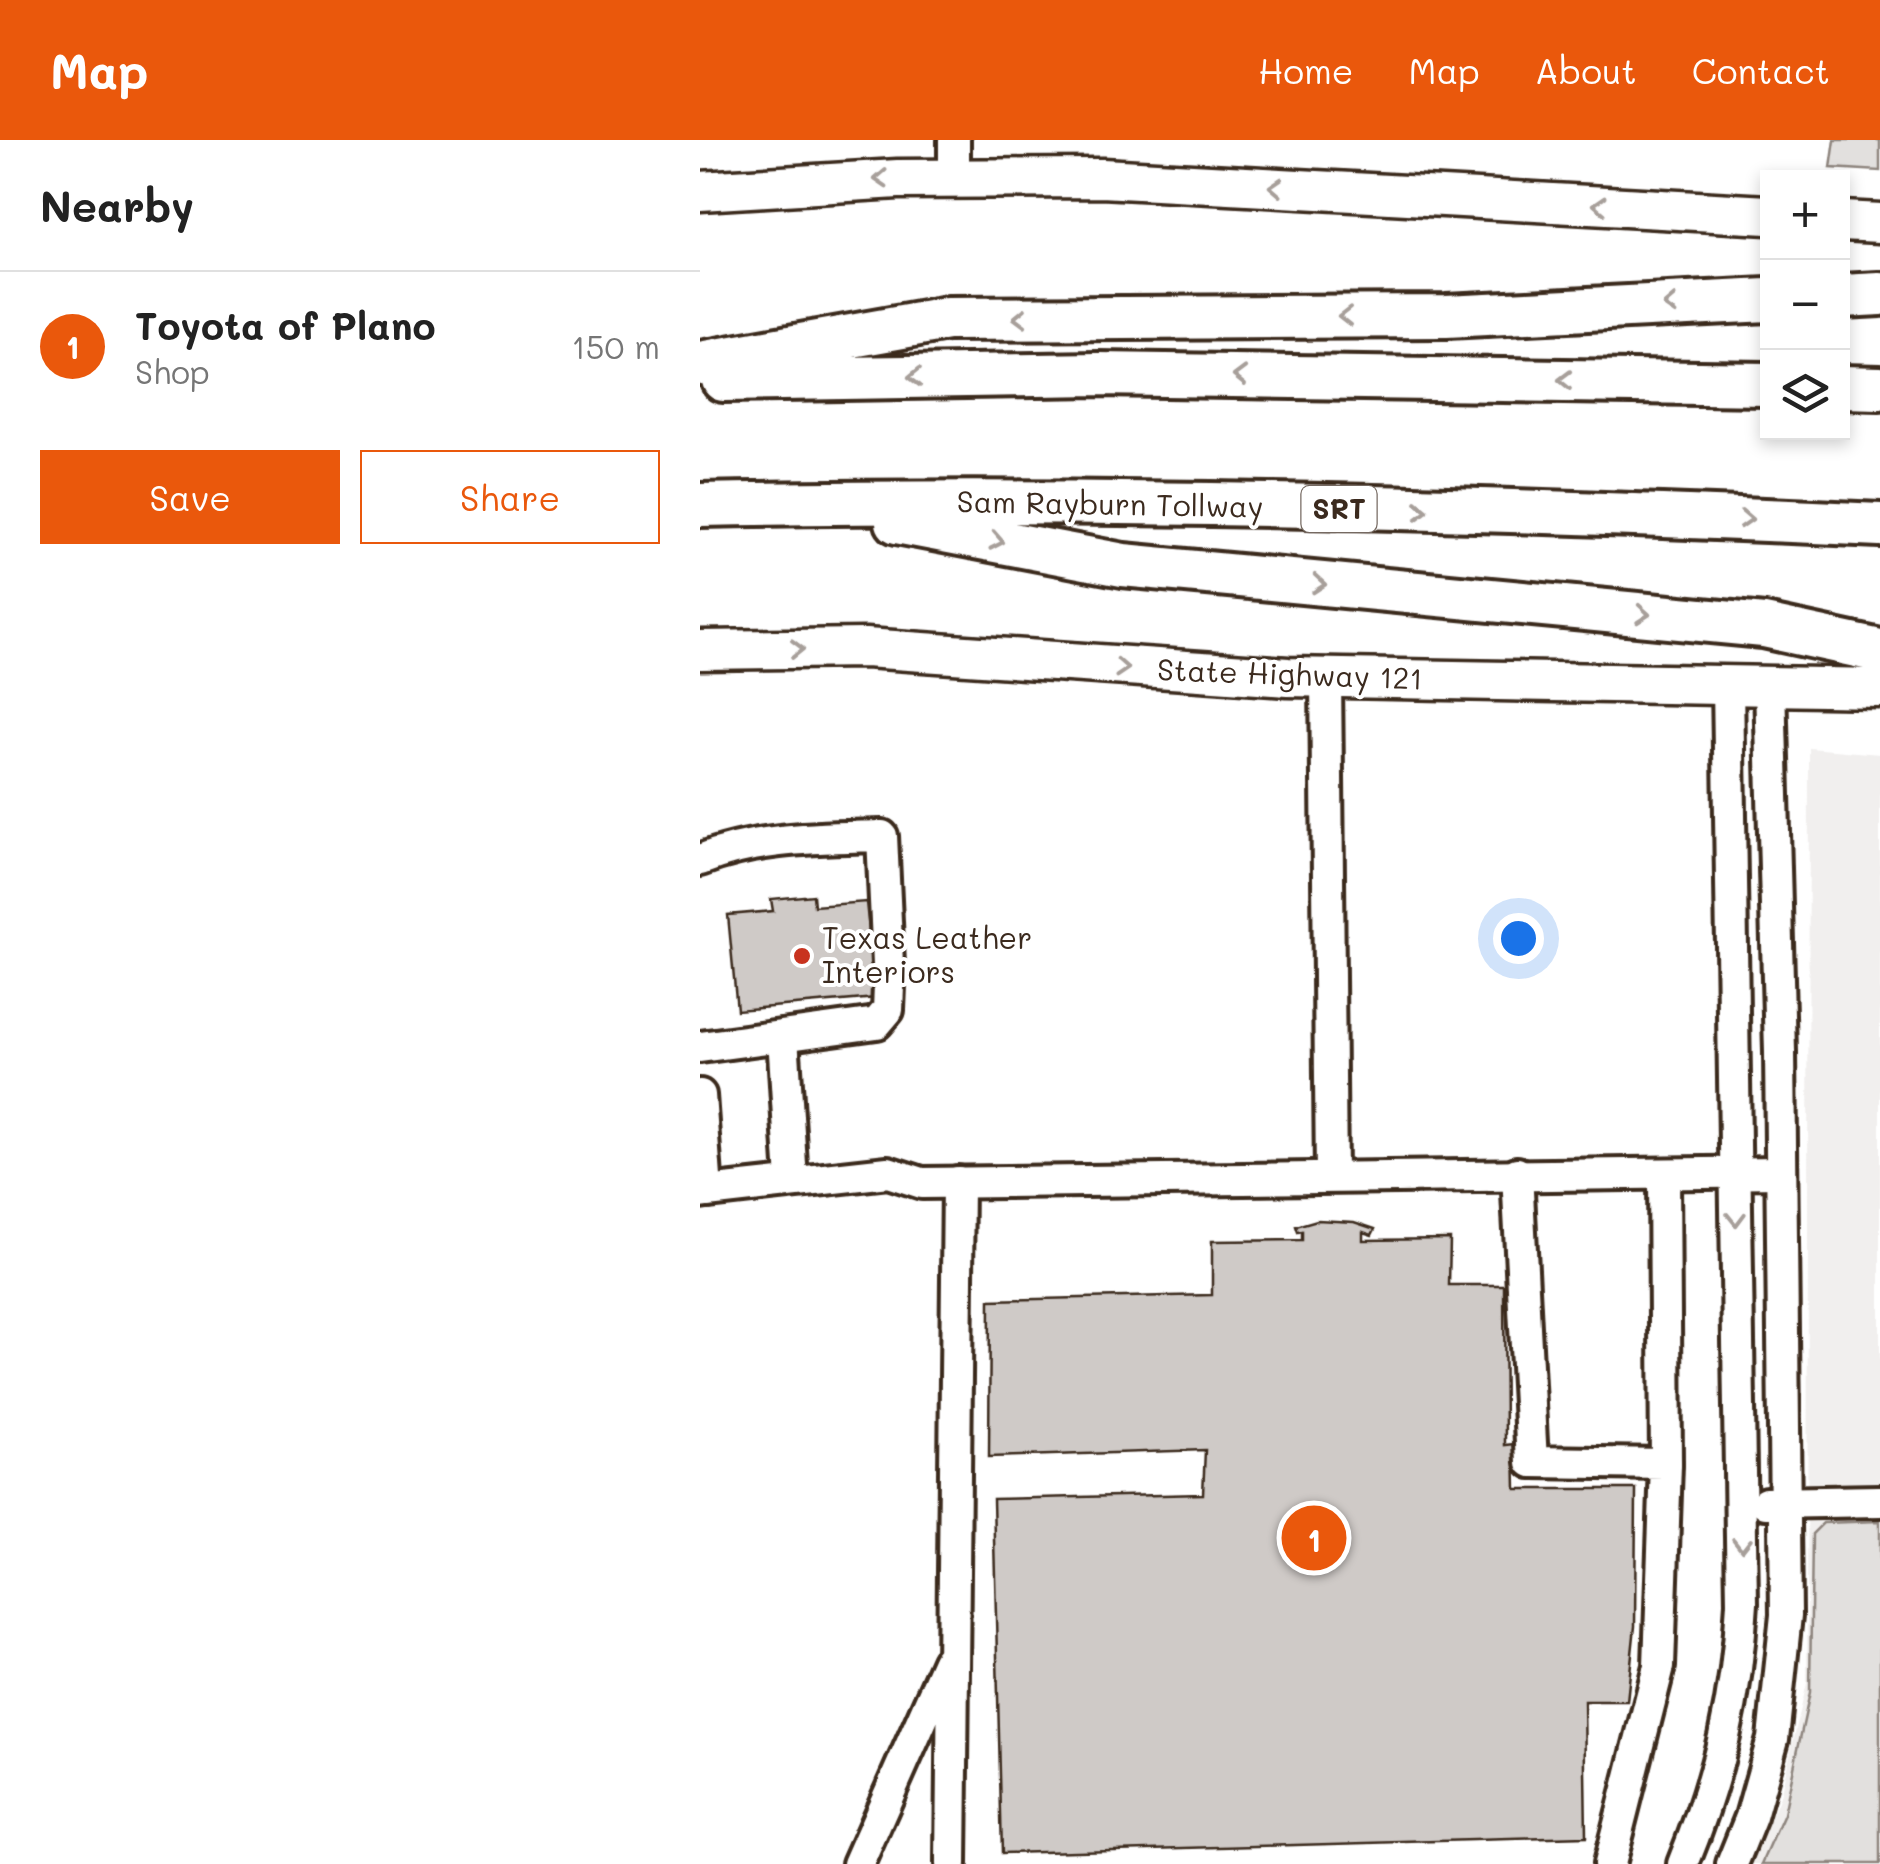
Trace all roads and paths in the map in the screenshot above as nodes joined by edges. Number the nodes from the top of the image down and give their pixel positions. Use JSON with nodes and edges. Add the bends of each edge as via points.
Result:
{"nodes":[{"id":1,"x":954,"y":140,"type":"edge"},
{"id":2,"x":954,"y":178,"type":"junction"},
{"id":3,"x":700,"y":191,"type":"edge"},
{"id":4,"x":1760,"y":216,"type":"edge"},
{"id":5,"x":1850,"y":221,"type":"edge"},
{"id":6,"x":1880,"y":223,"type":"edge"},
{"id":7,"x":1880,"y":294,"type":"edge"},
{"id":8,"x":1850,"y":296,"type":"edge"},
{"id":9,"x":1760,"y":300,"type":"edge"},
{"id":10,"x":700,"y":363,"type":"edge"},
{"id":11,"x":700,"y":380,"type":"edge"},
{"id":12,"x":1760,"y":384,"type":"edge"},
{"id":13,"x":1850,"y":386,"type":"edge"},
{"id":14,"x":1880,"y":388,"type":"edge"},
{"id":15,"x":798,"y":503,"type":"junction"},
{"id":16,"x":700,"y":505,"type":"edge"},
{"id":17,"x":1880,"y":526,"type":"edge"},
{"id":18,"x":700,"y":650,"type":"edge"},
{"id":19,"x":1880,"y":651,"type":"edge"},
{"id":20,"x":1326,"y":678,"type":"junction"},
{"id":21,"x":1728,"y":684,"type":"junction"},
{"id":22,"x":1770,"y":685,"type":"junction"},
{"id":23,"x":1880,"y":688,"type":"edge"},
{"id":24,"x":1774,"y":823,"type":"junction"},
{"id":25,"x":1733,"y":824,"type":"junction"},
{"id":26,"x":700,"y":860,"type":"edge"},
{"id":27,"x":783,"y":1036,"type":"junction"},
{"id":28,"x":700,"y":1047,"type":"edge"},
{"id":29,"x":700,"y":1094,"type":"edge"},
{"id":30,"x":1781,"y":1172,"type":"junction"},
{"id":31,"x":1517,"y":1173,"type":"junction"},
{"id":32,"x":1735,"y":1174,"type":"junction"},
{"id":33,"x":1331,"y":1176,"type":"junction"},
{"id":34,"x":1664,"y":1176,"type":"junction"},
{"id":35,"x":792,"y":1181,"type":"junction"},
{"id":36,"x":958,"y":1182,"type":"junction"},
{"id":37,"x":703,"y":1192,"type":"edge"},
{"id":38,"x":1666,"y":1464,"type":"junction"},
{"id":39,"x":1880,"y":1501,"type":"edge"},
{"id":40,"x":1742,"y":1503,"type":"junction"},
{"id":41,"x":1784,"y":1503,"type":"junction"},
{"id":42,"x":953,"y":1650,"type":"junction"},
{"id":43,"x":1728,"y":1728,"type":"junction"},
{"id":44,"x":1774,"y":1739,"type":"junction"},
{"id":45,"x":858,"y":1864,"type":"edge"},
{"id":46,"x":952,"y":1864,"type":"edge"},
{"id":47,"x":1609,"y":1864,"type":"edge"},
{"id":48,"x":1683,"y":1864,"type":"edge"},
{"id":49,"x":1732,"y":1864,"type":"edge"}],
"edges":[{"from":1,"to":2,"type":"street"},
{"from":2,"to":3,"type":"main road","one_way":true},
{"from":4,"to":2,"type":"main road","one_way":true,"via":[[1102,178]]},
{"from":5,"to":6,"type":"main road"},
{"from":7,"to":8,"type":"highway"},
{"from":9,"to":10,"type":"highway","one_way":true,"via":[[1446,316],[948,319]]},
{"from":12,"to":11,"type":"highway","one_way":true,"via":[[1098,374]]},
{"from":13,"to":14,"type":"highway"},
{"from":15,"to":16,"type":"highway","name":"Sam Rayburn Tollway","number":"SRT"},
{"from":15,"to":17,"type":"highway","name":"Sam Rayburn Tollway","number":"SRT","one_way":true,"via":[[1124,504]]},
{"from":15,"to":19,"type":"highway","one_way":true,"via":[[1123,565],[1764,626]]},
{"from":18,"to":20,"type":"main road","name":"State Highway 121","one_way":true,"via":[[865,648]]},
{"from":20,"to":21,"type":"main road","name":"State Highway 121"},
{"from":20,"to":33,"type":"street"},
{"from":21,"to":22,"type":"main road","name":"State Highway 121"},
{"from":21,"to":25,"type":"street"},
{"from":22,"to":23,"type":"main road","name":"State Highway 121"},
{"from":22,"to":24,"type":"street"},
{"from":24,"to":25,"type":"street"},
{"from":24,"to":30,"type":"street"},
{"from":25,"to":32,"type":"street"},
{"from":26,"to":27,"type":"street","via":[[731,848],[882,836],[888,1010],[878,1023]]},
{"from":27,"to":28,"type":"street"},
{"from":27,"to":35,"type":"street"},
{"from":29,"to":37,"type":"street"},
{"from":30,"to":32,"type":"street"},
{"from":30,"to":41,"type":"street"},
{"from":31,"to":33,"type":"street"},
{"from":31,"to":34,"type":"street"},
{"from":31,"to":38,"type":"street","via":[[1532,1462]]},
{"from":32,"to":34,"type":"street"},
{"from":32,"to":40,"type":"street","one_way":true},
{"from":33,"to":36,"type":"street"},
{"from":34,"to":38,"type":"street"},
{"from":35,"to":36,"type":"street","via":[[888,1172],[922,1182]]},
{"from":35,"to":37,"type":"street"},
{"from":36,"to":42,"type":"street"},
{"from":38,"to":47,"type":"street","via":[[1659,1666]]},
{"from":39,"to":41,"type":"street"},
{"from":40,"to":41,"type":"street"},
{"from":40,"to":43,"type":"street","one_way":true,"via":[[1738,1669]]},
{"from":41,"to":44,"type":"street","via":[[1786,1615]]},
{"from":42,"to":45,"type":"street"},
{"from":42,"to":46,"type":"street"},
{"from":43,"to":44,"type":"street"},
{"from":43,"to":48,"type":"street"},
{"from":44,"to":49,"type":"street"}]}
